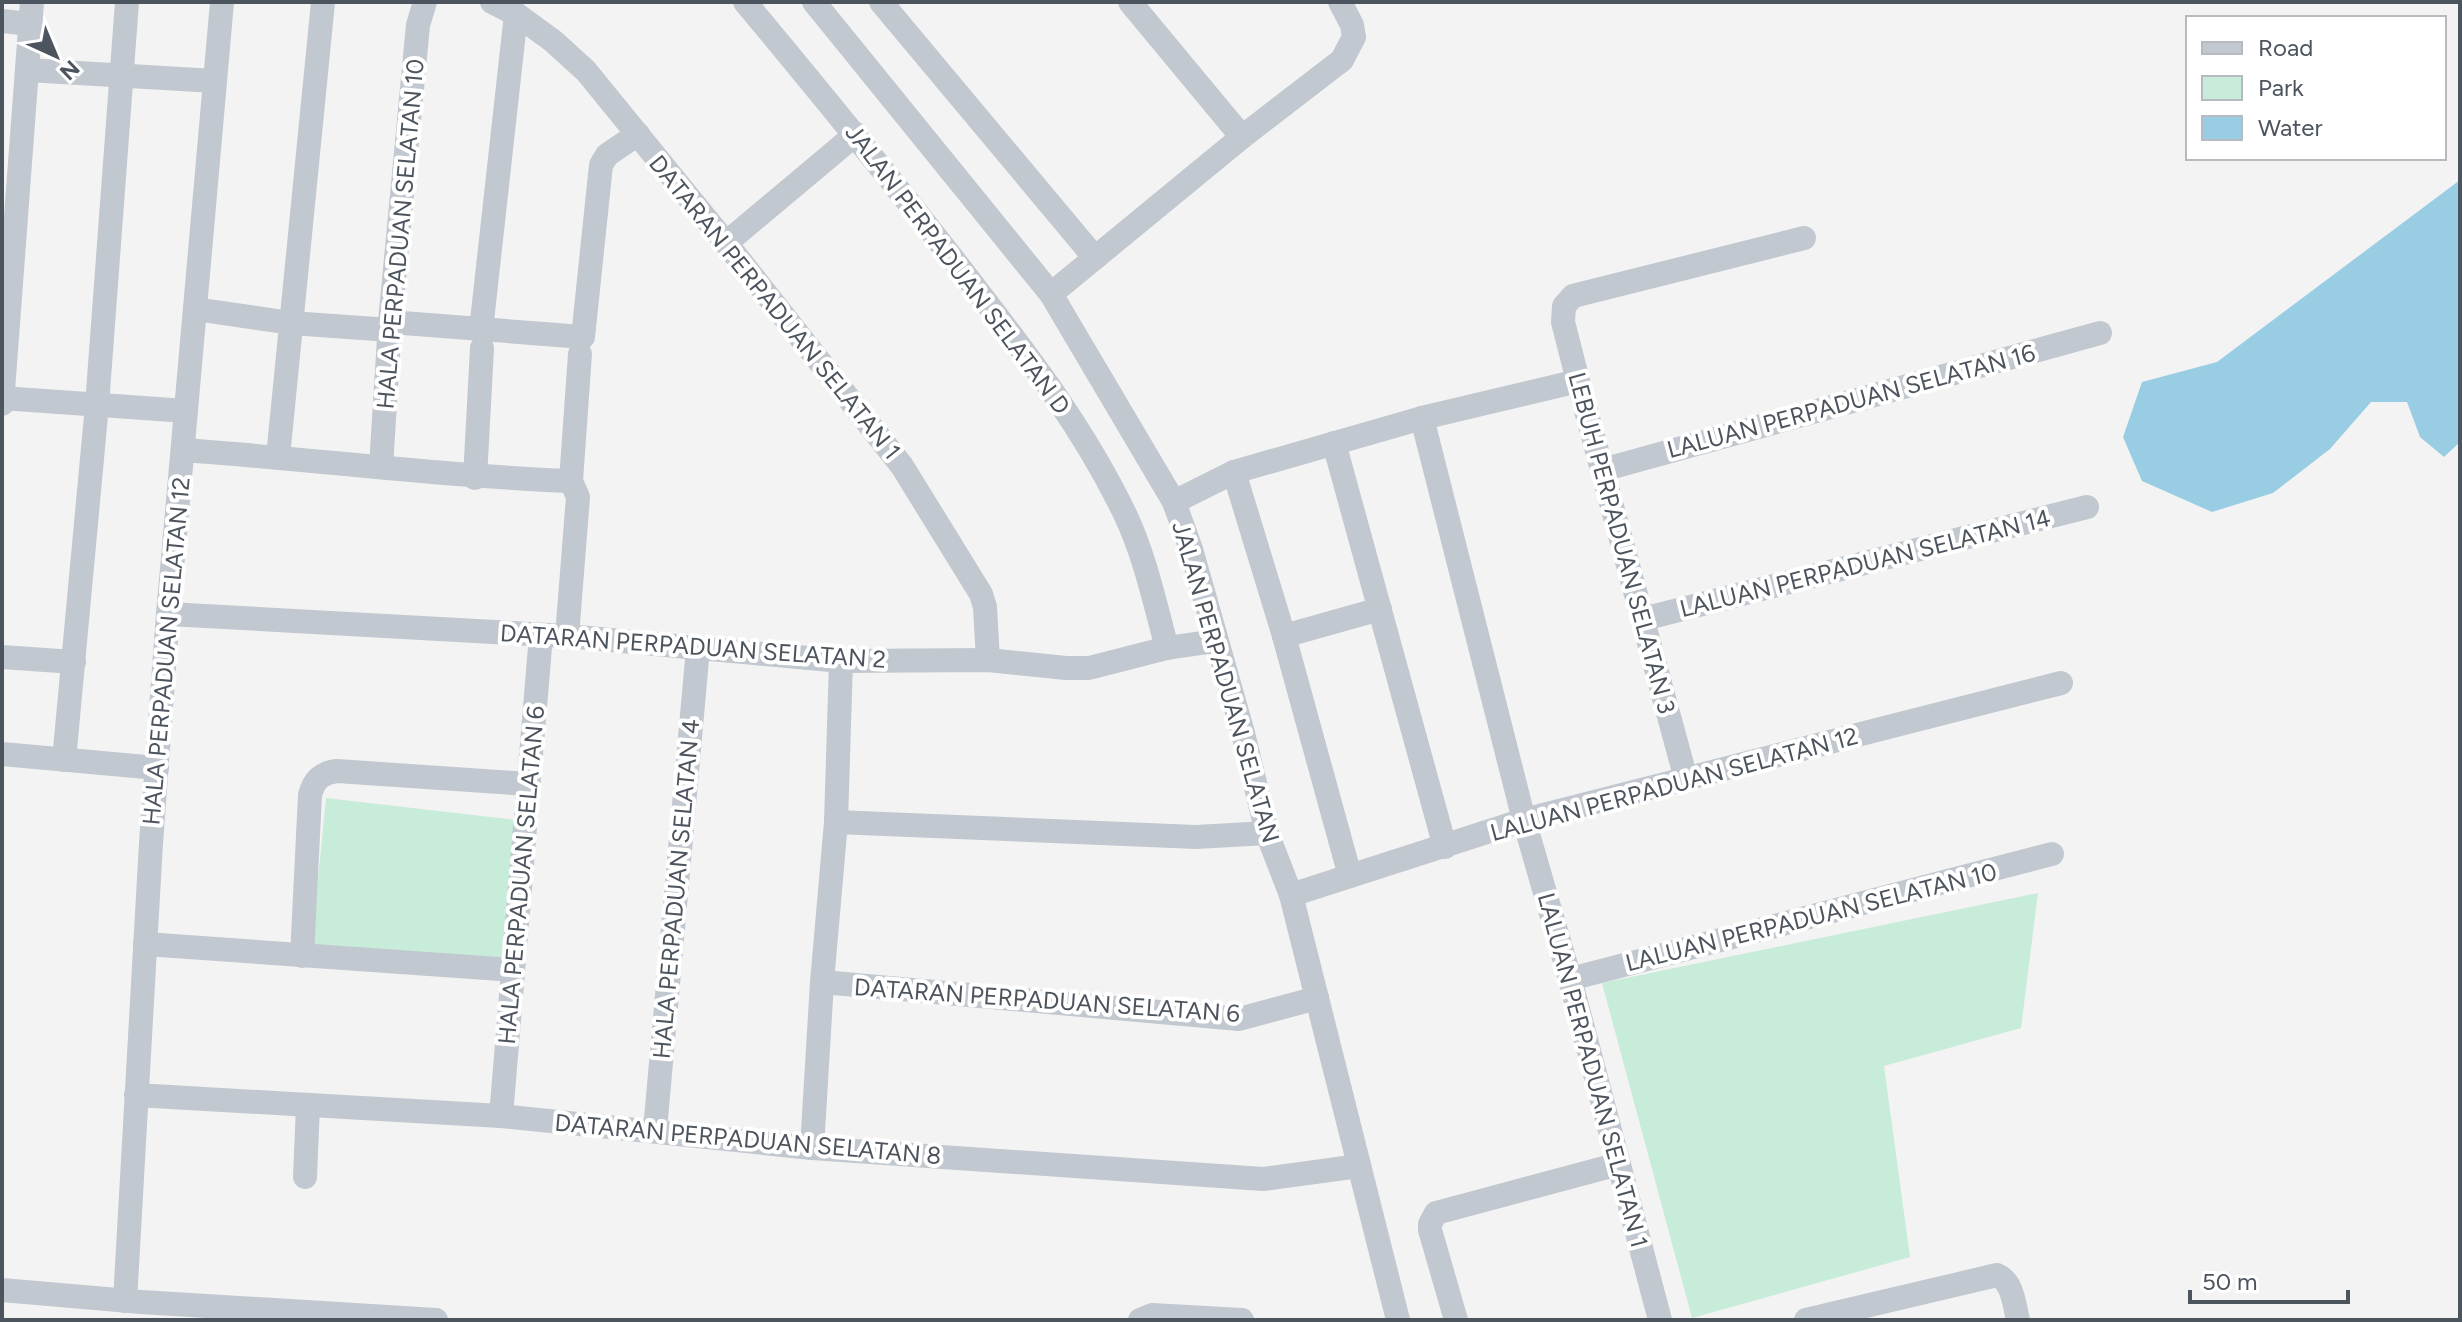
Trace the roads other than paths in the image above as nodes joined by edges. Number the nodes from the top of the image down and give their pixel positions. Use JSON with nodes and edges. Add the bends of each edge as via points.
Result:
{"nodes":[{"id":1,"x":127,"y":2,"type":"edge"},
{"id":2,"x":222,"y":2,"type":"edge"},
{"id":3,"x":323,"y":2,"type":"edge"},
{"id":4,"x":425,"y":2,"type":"edge"},
{"id":5,"x":492,"y":2,"type":"edge"},
{"id":6,"x":745,"y":2,"type":"edge"},
{"id":7,"x":814,"y":2,"type":"edge"},
{"id":8,"x":881,"y":2,"type":"edge"},
{"id":9,"x":1130,"y":2,"type":"edge"},
{"id":10,"x":1340,"y":2,"type":"edge"},
{"id":11,"x":32,"y":13,"type":"edge"},
{"id":12,"x":516,"y":14,"type":"junction"},
{"id":13,"x":2,"y":21,"type":"edge"},
{"id":14,"x":27,"y":70,"type":"junction"},
{"id":15,"x":121,"y":76,"type":"junction"},
{"id":16,"x":215,"y":81,"type":"junction"},
{"id":17,"x":13,"y":110,"type":"edge"},
{"id":18,"x":638,"y":134,"type":"junction"},
{"id":19,"x":856,"y":134,"type":"junction"},
{"id":20,"x":1242,"y":137,"type":"junction"},
{"id":21,"x":9,"y":207,"type":"edge"},
{"id":22,"x":1804,"y":238,"type":"dead end"},
{"id":23,"x":726,"y":243,"type":"junction"},
{"id":24,"x":1095,"y":258,"type":"junction"},
{"id":25,"x":6,"y":294,"type":"edge"},
{"id":26,"x":1051,"y":294,"type":"junction"},
{"id":27,"x":195,"y":309,"type":"junction"},
{"id":28,"x":291,"y":323,"type":"junction"},
{"id":29,"x":390,"y":326,"type":"junction"},
{"id":30,"x":2100,"y":333,"type":"dead end"},
{"id":31,"x":482,"y":339,"type":"junction"},
{"id":32,"x":581,"y":346,"type":"junction"},
{"id":33,"x":1578,"y":381,"type":"junction"},
{"id":34,"x":2,"y":384,"type":"edge"},
{"id":35,"x":2,"y":398,"type":"edge"},
{"id":36,"x":2,"y":404,"type":"edge"},
{"id":37,"x":97,"y":405,"type":"junction"},
{"id":38,"x":186,"y":411,"type":"junction"},
{"id":39,"x":1422,"y":418,"type":"junction"},
{"id":40,"x":1334,"y":443,"type":"junction"},
{"id":41,"x":183,"y":450,"type":"junction"},
{"id":42,"x":278,"y":457,"type":"junction"},
{"id":43,"x":381,"y":467,"type":"junction"},
{"id":44,"x":1602,"y":470,"type":"junction"},
{"id":45,"x":1234,"y":472,"type":"junction"},
{"id":46,"x":475,"y":478,"type":"junction"},
{"id":47,"x":571,"y":481,"type":"junction"},
{"id":48,"x":1174,"y":502,"type":"junction"},
{"id":49,"x":2087,"y":507,"type":"dead end"},
{"id":50,"x":1380,"y":609,"type":"junction"},
{"id":51,"x":168,"y":614,"type":"junction"},
{"id":52,"x":1643,"y":619,"type":"junction"},
{"id":53,"x":541,"y":635,"type":"junction"},
{"id":54,"x":567,"y":636,"type":"junction"},
{"id":55,"x":1284,"y":636,"type":"junction"},
{"id":56,"x":1215,"y":641,"type":"junction"},
{"id":57,"x":698,"y":648,"type":"junction"},
{"id":58,"x":1167,"y":648,"type":"junction"},
{"id":59,"x":2,"y":657,"type":"edge"},
{"id":60,"x":988,"y":660,"type":"junction"},
{"id":61,"x":841,"y":661,"type":"junction"},
{"id":62,"x":74,"y":662,"type":"junction"},
{"id":63,"x":2061,"y":683,"type":"dead end"},
{"id":64,"x":2,"y":754,"type":"edge"},
{"id":65,"x":64,"y":760,"type":"junction"},
{"id":66,"x":157,"y":768,"type":"junction"},
{"id":67,"x":1686,"y":779,"type":"junction"},
{"id":68,"x":528,"y":784,"type":"junction"},
{"id":69,"x":1524,"y":820,"type":"junction"},
{"id":70,"x":836,"y":822,"type":"junction"},
{"id":71,"x":1267,"y":833,"type":"junction"},
{"id":72,"x":1445,"y":847,"type":"junction"},
{"id":73,"x":2052,"y":854,"type":"dead end"},
{"id":74,"x":1350,"y":876,"type":"junction"},
{"id":75,"x":1291,"y":895,"type":"junction"},
{"id":76,"x":145,"y":944,"type":"junction"},
{"id":77,"x":302,"y":956,"type":"junction"},
{"id":78,"x":513,"y":970,"type":"junction"},
{"id":79,"x":1570,"y":979,"type":"junction"},
{"id":80,"x":822,"y":982,"type":"junction"},
{"id":81,"x":1317,"y":998,"type":"junction"},
{"id":82,"x":136,"y":1095,"type":"junction"},
{"id":83,"x":308,"y":1105,"type":"junction"},
{"id":84,"x":501,"y":1116,"type":"junction"},
{"id":85,"x":655,"y":1130,"type":"junction"},
{"id":86,"x":812,"y":1148,"type":"junction"},
{"id":87,"x":1619,"y":1164,"type":"junction"},
{"id":88,"x":1359,"y":1166,"type":"junction"},
{"id":89,"x":305,"y":1177,"type":"dead end"},
{"id":90,"x":2,"y":1290,"type":"edge"},
{"id":91,"x":125,"y":1301,"type":"junction"},
{"id":92,"x":436,"y":1320,"type":"edge"},
{"id":93,"x":1140,"y":1320,"type":"edge"},
{"id":94,"x":1242,"y":1320,"type":"edge"},
{"id":95,"x":1398,"y":1320,"type":"edge"},
{"id":96,"x":1456,"y":1320,"type":"edge"},
{"id":97,"x":1660,"y":1320,"type":"edge"},
{"id":98,"x":1806,"y":1320,"type":"edge"},
{"id":99,"x":2018,"y":1320,"type":"edge"}],
"edges":[{"from":1,"to":15,"type":"street"},
{"from":2,"to":16,"type":"street","name":"HALA PERPADUAN SELATAN 12"},
{"from":3,"to":28,"type":"street"},
{"from":4,"to":29,"type":"street","name":"HALA PERPADUAN SELATAN 10","via":[[418,25]]},
{"from":5,"to":12,"type":"street","name":"DATARAN PERPADUAN SELATAN 1"},
{"from":6,"to":19,"type":"street","name":"JALAN PERPADUAN SELATAN D"},
{"from":7,"to":26,"type":"street","name":"JALAN PERPADUAN SELATAN"},
{"from":8,"to":24,"type":"street"},
{"from":9,"to":20,"type":"street"},
{"from":10,"to":20,"type":"street","via":[[1354,37],[1342,60]]},
{"from":11,"to":13,"type":"street"},
{"from":11,"to":14,"type":"street"},
{"from":12,"to":18,"type":"street","name":"DATARAN PERPADUAN SELATAN 1","via":[[586,71]]},
{"from":12,"to":31,"type":"street"},
{"from":14,"to":15,"type":"street"},
{"from":14,"to":17,"type":"street"},
{"from":15,"to":16,"type":"street"},
{"from":15,"to":37,"type":"street"},
{"from":16,"to":27,"type":"street","name":"HALA PERPADUAN SELATAN 12"},
{"from":17,"to":21,"type":"street"},
{"from":18,"to":23,"type":"street","name":"DATARAN PERPADUAN SELATAN 1"},
{"from":18,"to":32,"type":"street","via":[[601,165]]},
{"from":19,"to":23,"type":"street"},
{"from":19,"to":58,"type":"street","name":"JALAN PERPADUAN SELATAN D","via":[[1053,388],[1080,431],[1127,516]]},
{"from":20,"to":24,"type":"street"},
{"from":21,"to":25,"type":"street"},
{"from":22,"to":33,"type":"street","name":"LEBUH PERPADUAN SELATAN 3","via":[[1573,296],[1564,306],[1563,322]]},
{"from":23,"to":60,"type":"street","name":"DATARAN PERPADUAN SELATAN 1","via":[[902,466],[981,594]]},
{"from":24,"to":26,"type":"street"},
{"from":25,"to":34,"type":"street"},
{"from":26,"to":48,"type":"street","name":"JALAN PERPADUAN SELATAN"},
{"from":27,"to":28,"type":"street"},
{"from":27,"to":38,"type":"street","name":"HALA PERPADUAN SELATAN 12"},
{"from":28,"to":29,"type":"street"},
{"from":28,"to":42,"type":"street"},
{"from":29,"to":31,"type":"street"},
{"from":29,"to":43,"type":"street","name":"HALA PERPADUAN SELATAN 10"},
{"from":30,"to":44,"type":"street","name":"LALUAN PERPADUAN SELATAN 16"},
{"from":31,"to":32,"type":"street"},
{"from":31,"to":46,"type":"street"},
{"from":32,"to":47,"type":"street"},
{"from":33,"to":39,"type":"street"},
{"from":33,"to":44,"type":"street","name":"LEBUH PERPADUAN SELATAN 3"},
{"from":34,"to":35,"type":"street"},
{"from":35,"to":36,"type":"street"},
{"from":35,"to":37,"type":"street"},
{"from":37,"to":38,"type":"street"},
{"from":37,"to":62,"type":"street"},
{"from":38,"to":41,"type":"street","name":"HALA PERPADUAN SELATAN 12"},
{"from":39,"to":40,"type":"street"},
{"from":39,"to":69,"type":"street","name":"LALUAN PERPADUAN SELATAN 1"},
{"from":40,"to":45,"type":"street"},
{"from":40,"to":50,"type":"street"},
{"from":41,"to":42,"type":"street"},
{"from":41,"to":51,"type":"street","name":"HALA PERPADUAN SELATAN 12"},
{"from":42,"to":43,"type":"street"},
{"from":43,"to":46,"type":"street"},
{"from":44,"to":52,"type":"street","name":"LEBUH PERPADUAN SELATAN 3"},
{"from":45,"to":48,"type":"street"},
{"from":45,"to":55,"type":"street"},
{"from":46,"to":47,"type":"street"},
{"from":47,"to":54,"type":"street","via":[[578,497]]},
{"from":48,"to":56,"type":"street","name":"JALAN PERPADUAN SELATAN"},
{"from":49,"to":52,"type":"street","name":"LALUAN PERPADUAN SELATAN 14"},
{"from":50,"to":55,"type":"street"},
{"from":50,"to":72,"type":"street"},
{"from":51,"to":53,"type":"street","name":"DATARAN PERPADUAN SELATAN 2"},
{"from":51,"to":66,"type":"street","name":"HALA PERPADUAN SELATAN 12"},
{"from":52,"to":67,"type":"street","name":"LEBUH PERPADUAN SELATAN 3"},
{"from":53,"to":54,"type":"street","name":"DATARAN PERPADUAN SELATAN 2"},
{"from":53,"to":68,"type":"street","name":"HALA PERPADUAN SELATAN 6"},
{"from":54,"to":57,"type":"street","name":"DATARAN PERPADUAN SELATAN 2"},
{"from":55,"to":74,"type":"street"},
{"from":56,"to":58,"type":"street","name":"DATARAN PERPADUAN SELATAN 2"},
{"from":56,"to":71,"type":"street","name":"JALAN PERPADUAN SELATAN"},
{"from":57,"to":61,"type":"street","name":"DATARAN PERPADUAN SELATAN 2"},
{"from":57,"to":85,"type":"street","name":"HALA PERPADUAN SELATAN 4"},
{"from":58,"to":60,"type":"street","name":"DATARAN PERPADUAN SELATAN 2","via":[[1089,668]]},
{"from":59,"to":62,"type":"street"},
{"from":60,"to":61,"type":"street","name":"DATARAN PERPADUAN SELATAN 2"},
{"from":61,"to":70,"type":"street"},
{"from":62,"to":65,"type":"street"},
{"from":63,"to":67,"type":"street","name":"LALUAN PERPADUAN SELATAN 12"},
{"from":64,"to":65,"type":"street"},
{"from":65,"to":66,"type":"street"},
{"from":66,"to":76,"type":"street","name":"HALA PERPADUAN SELATAN 12"},
{"from":67,"to":69,"type":"street","name":"LALUAN PERPADUAN SELATAN 12"},
{"from":68,"to":77,"type":"street","via":[[337,771],[318,777],[310,795]]},
{"from":68,"to":78,"type":"street","name":"HALA PERPADUAN SELATAN 6"},
{"from":69,"to":72,"type":"street","name":"LALUAN PERPADUAN SELATAN 12"},
{"from":69,"to":79,"type":"street","name":"LALUAN PERPADUAN SELATAN 1"},
{"from":70,"to":71,"type":"street","via":[[1196,837]]},
{"from":70,"to":80,"type":"street"},
{"from":71,"to":75,"type":"street","name":"JALAN PERPADUAN SELATAN"},
{"from":72,"to":74,"type":"street","name":"LALUAN PERPADUAN SELATAN 12"},
{"from":73,"to":79,"type":"street","name":"LALUAN PERPADUAN SELATAN 10"},
{"from":74,"to":75,"type":"street","name":"LALUAN PERPADUAN SELATAN 12"},
{"from":75,"to":81,"type":"street","name":"JALAN PERPADUAN SELATAN"},
{"from":76,"to":77,"type":"street"},
{"from":76,"to":82,"type":"street","name":"HALA PERPADUAN SELATAN 12"},
{"from":77,"to":78,"type":"street"},
{"from":78,"to":84,"type":"street","name":"HALA PERPADUAN SELATAN 6"},
{"from":79,"to":87,"type":"street","name":"LALUAN PERPADUAN SELATAN 1"},
{"from":80,"to":81,"type":"street","name":"DATARAN PERPADUAN SELATAN 6","via":[[1239,1019]]},
{"from":80,"to":86,"type":"street"},
{"from":81,"to":88,"type":"street","name":"JALAN PERPADUAN SELATAN"},
{"from":82,"to":83,"type":"street","name":"DATARAN PERPADUAN SELATAN 8"},
{"from":82,"to":91,"type":"street","name":"HALA PERPADUAN SELATAN 12"},
{"from":83,"to":84,"type":"street","name":"DATARAN PERPADUAN SELATAN 8"},
{"from":83,"to":89,"type":"street"},
{"from":84,"to":85,"type":"street","name":"DATARAN PERPADUAN SELATAN 8"},
{"from":85,"to":86,"type":"street","name":"DATARAN PERPADUAN SELATAN 8"},
{"from":86,"to":88,"type":"street","name":"DATARAN PERPADUAN SELATAN 8","via":[[1263,1179]]},
{"from":87,"to":96,"type":"street","via":[[1436,1213],[1430,1230]]},
{"from":87,"to":97,"type":"street","name":"LALUAN PERPADUAN SELATAN 1"},
{"from":88,"to":95,"type":"street","name":"JALAN PERPADUAN SELATAN"},
{"from":90,"to":91,"type":"street"},
{"from":91,"to":92,"type":"street"},
{"from":93,"to":94,"type":"street","via":[[1152,1315]]},
{"from":98,"to":99,"type":"street","via":[[1997,1275],[2007,1281]]}]}
